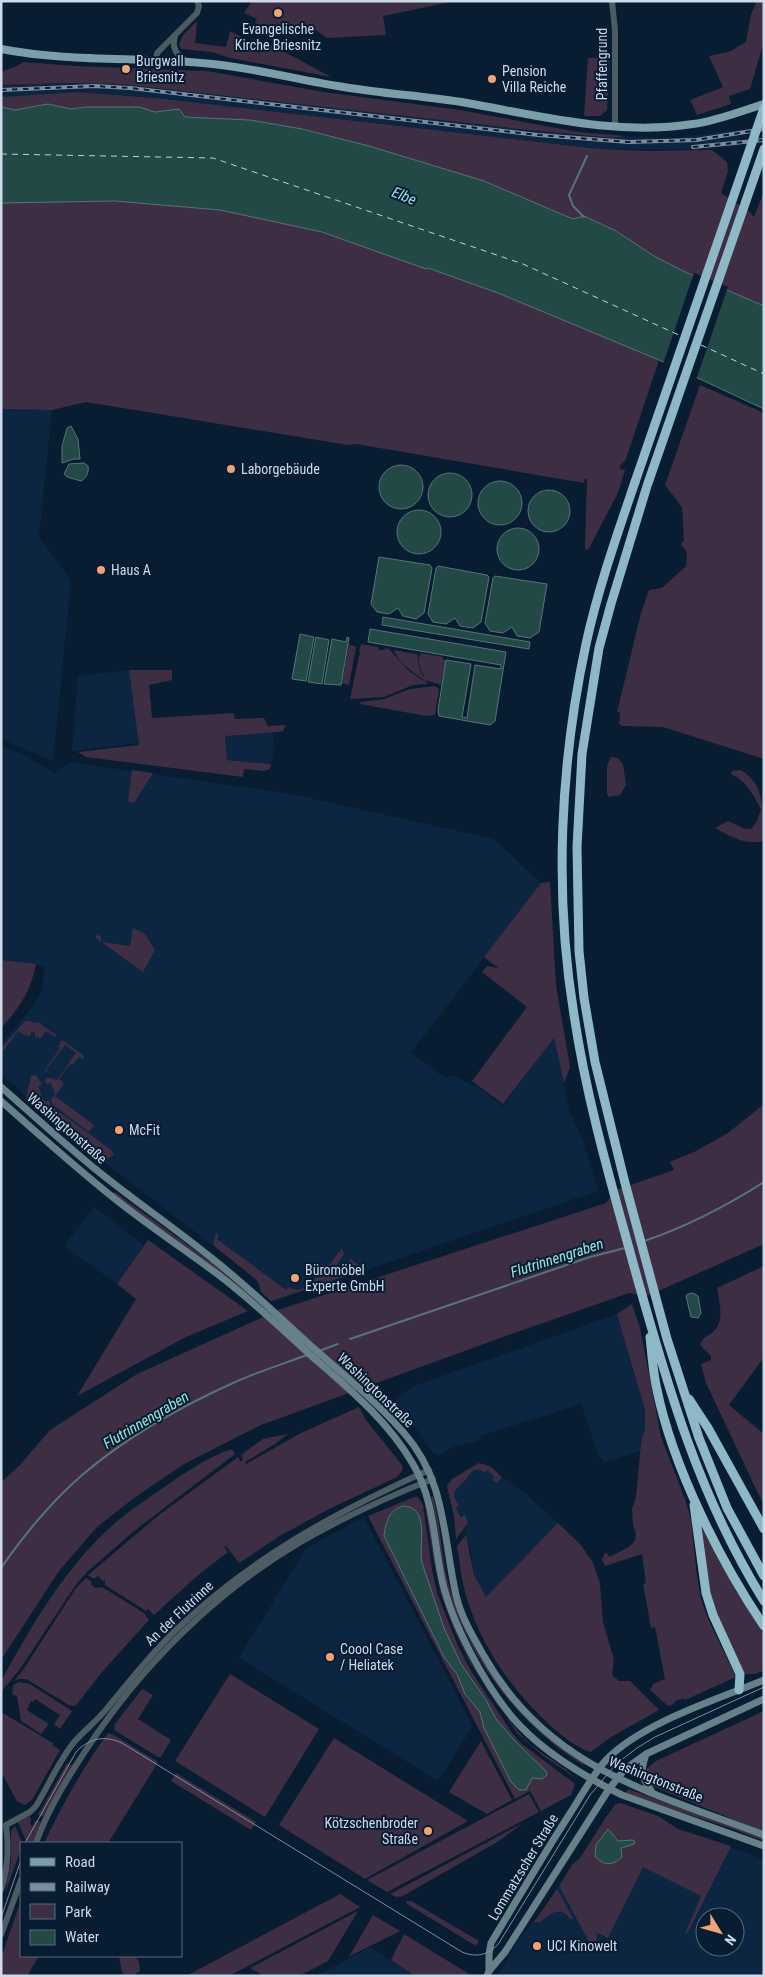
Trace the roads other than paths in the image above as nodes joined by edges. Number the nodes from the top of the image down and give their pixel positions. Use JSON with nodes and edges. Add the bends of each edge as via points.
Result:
{"nodes":[{"id":1,"x":612,"y":1,"type":"edge"},
{"id":2,"x":198,"y":4,"type":"edge"},
{"id":3,"x":175,"y":36,"type":"junction"},
{"id":4,"x":1,"y":49,"type":"edge"},
{"id":5,"x":156,"y":60,"type":"junction"},
{"id":6,"x":186,"y":61,"type":"junction"},
{"id":7,"x":764,"y":104,"type":"edge"},
{"id":8,"x":764,"y":108,"type":"edge"},
{"id":9,"x":615,"y":127,"type":"junction"},
{"id":10,"x":764,"y":149,"type":"edge"},
{"id":11,"x":1,"y":1087,"type":"edge"},
{"id":12,"x":1,"y":1101,"type":"edge"},
{"id":13,"x":648,"y":1314,"type":"junction"},
{"id":14,"x":683,"y":1391,"type":"junction"},
{"id":15,"x":429,"y":1470,"type":"junction"},
{"id":16,"x":419,"y":1475,"type":"junction"},
{"id":17,"x":433,"y":1479,"type":"junction"},
{"id":18,"x":423,"y":1483,"type":"junction"},
{"id":19,"x":691,"y":1490,"type":"junction"},
{"id":20,"x":764,"y":1529,"type":"edge"},
{"id":21,"x":764,"y":1576,"type":"edge"},
{"id":22,"x":764,"y":1601,"type":"edge"},
{"id":23,"x":764,"y":1626,"type":"edge"},
{"id":24,"x":764,"y":1680,"type":"edge"},
{"id":25,"x":739,"y":1690,"type":"junction"},
{"id":26,"x":764,"y":1699,"type":"edge"},
{"id":27,"x":646,"y":1754,"type":"junction"},
{"id":28,"x":599,"y":1769,"type":"junction"},
{"id":29,"x":617,"y":1779,"type":"junction"},
{"id":30,"x":591,"y":1780,"type":"junction"},
{"id":31,"x":609,"y":1789,"type":"junction"},
{"id":32,"x":652,"y":1792,"type":"junction"},
{"id":33,"x":764,"y":1835,"type":"edge"},
{"id":34,"x":36,"y":1842,"type":"edge"},
{"id":35,"x":764,"y":1846,"type":"edge"},
{"id":36,"x":20,"y":1883,"type":"edge"},
{"id":37,"x":1,"y":1890,"type":"edge"},
{"id":38,"x":1,"y":1935,"type":"edge"},
{"id":39,"x":488,"y":1973,"type":"edge"}],
"edges":[{"from":1,"to":9,"type":"street","name":"Pfaffengrund"},
{"from":2,"to":3,"type":"street","via":[[197,13]]},
{"from":3,"to":5,"type":"street","via":[[157,53]]},
{"from":3,"to":6,"type":"street","via":[[174,49]]},
{"from":4,"to":5,"type":"main road","via":[[75,58]]},
{"from":5,"to":6,"type":"main road"},
{"from":6,"to":9,"type":"main road"},
{"from":7,"to":9,"type":"main road","via":[[694,124]]},
{"from":8,"to":13,"type":"highway","bridge":true,"via":[[612,548],[586,643],[568,758],[563,847],[564,925],[572,1005],[592,1111]]},
{"from":10,"to":14,"type":"highway","via":[[647,486],[610,604],[582,754],[578,815],[579,951],[595,1062]]},
{"from":11,"to":15,"type":"main road","name":"Washingtonstraße","via":[[96,1170],[213,1259],[266,1305],[406,1435]]},
{"from":12,"to":16,"type":"main road","name":"Washingtonstraße","via":[[99,1186],[258,1308],[359,1398],[404,1449]]},
{"from":13,"to":19,"type":"highway","via":[[659,1399]]},
{"from":13,"to":22,"type":"highway","via":[[670,1392],[697,1469],[728,1538]]},
{"from":14,"to":20,"type":"highway","via":[[708,1428]]},
{"from":14,"to":21,"type":"highway","via":[[717,1485]]},
{"from":15,"to":16,"type":"street","name":"An der Flutrinne"},
{"from":15,"to":17,"type":"main road","name":"Washingtonstraße"},
{"from":16,"to":18,"type":"main road","name":"Washingtonstraße"},
{"from":16,"to":37,"type":"street","name":"An der Flutrinne","via":[[359,1502],[250,1568],[218,1592],[161,1645],[75,1741],[33,1810],[6,1825],[7,1868]]},
{"from":17,"to":18,"type":"street","name":"An der Flutrinne"},
{"from":17,"to":28,"type":"main road","name":"Washingtonstraße","via":[[456,1598],[485,1658],[502,1686],[532,1719],[566,1748]]},
{"from":18,"to":30,"type":"main road","name":"Washingtonstraße","via":[[433,1518],[448,1603],[473,1657],[512,1717],[539,1742]]},
{"from":18,"to":34,"type":"street","name":"An der Flutrinne","via":[[362,1509],[300,1542],[261,1568],[192,1623],[139,1679],[101,1728],[60,1793]]},
{"from":19,"to":23,"type":"highway","via":[[722,1556]]},
{"from":19,"to":25,"type":"highway","via":[[706,1593],[740,1674]]},
{"from":24,"to":25,"type":"main road"},
{"from":25,"to":28,"type":"main road","via":[[644,1732],[607,1759]]},
{"from":26,"to":27,"type":"main road"},
{"from":27,"to":29,"type":"main road"},
{"from":27,"to":32,"type":"main road","via":[[641,1774]]},
{"from":28,"to":29,"type":"main road","name":"Washingtonstraße"},
{"from":28,"to":30,"type":"main road"},
{"from":29,"to":31,"type":"main road"},
{"from":29,"to":32,"type":"main road","name":"Washingtonstraße"},
{"from":30,"to":31,"type":"main road","name":"Washingtonstraße"},
{"from":30,"to":39,"type":"main road","name":"Lommatzscher Straße","via":[[491,1943]]},
{"from":31,"to":35,"type":"main road","name":"Washingtonstraße"},
{"from":31,"to":39,"type":"main road","name":"Lommatzscher Straße","via":[[505,1952]]},
{"from":32,"to":33,"type":"main road","name":"Washingtonstraße"},
{"from":36,"to":38,"type":"street"}]}
